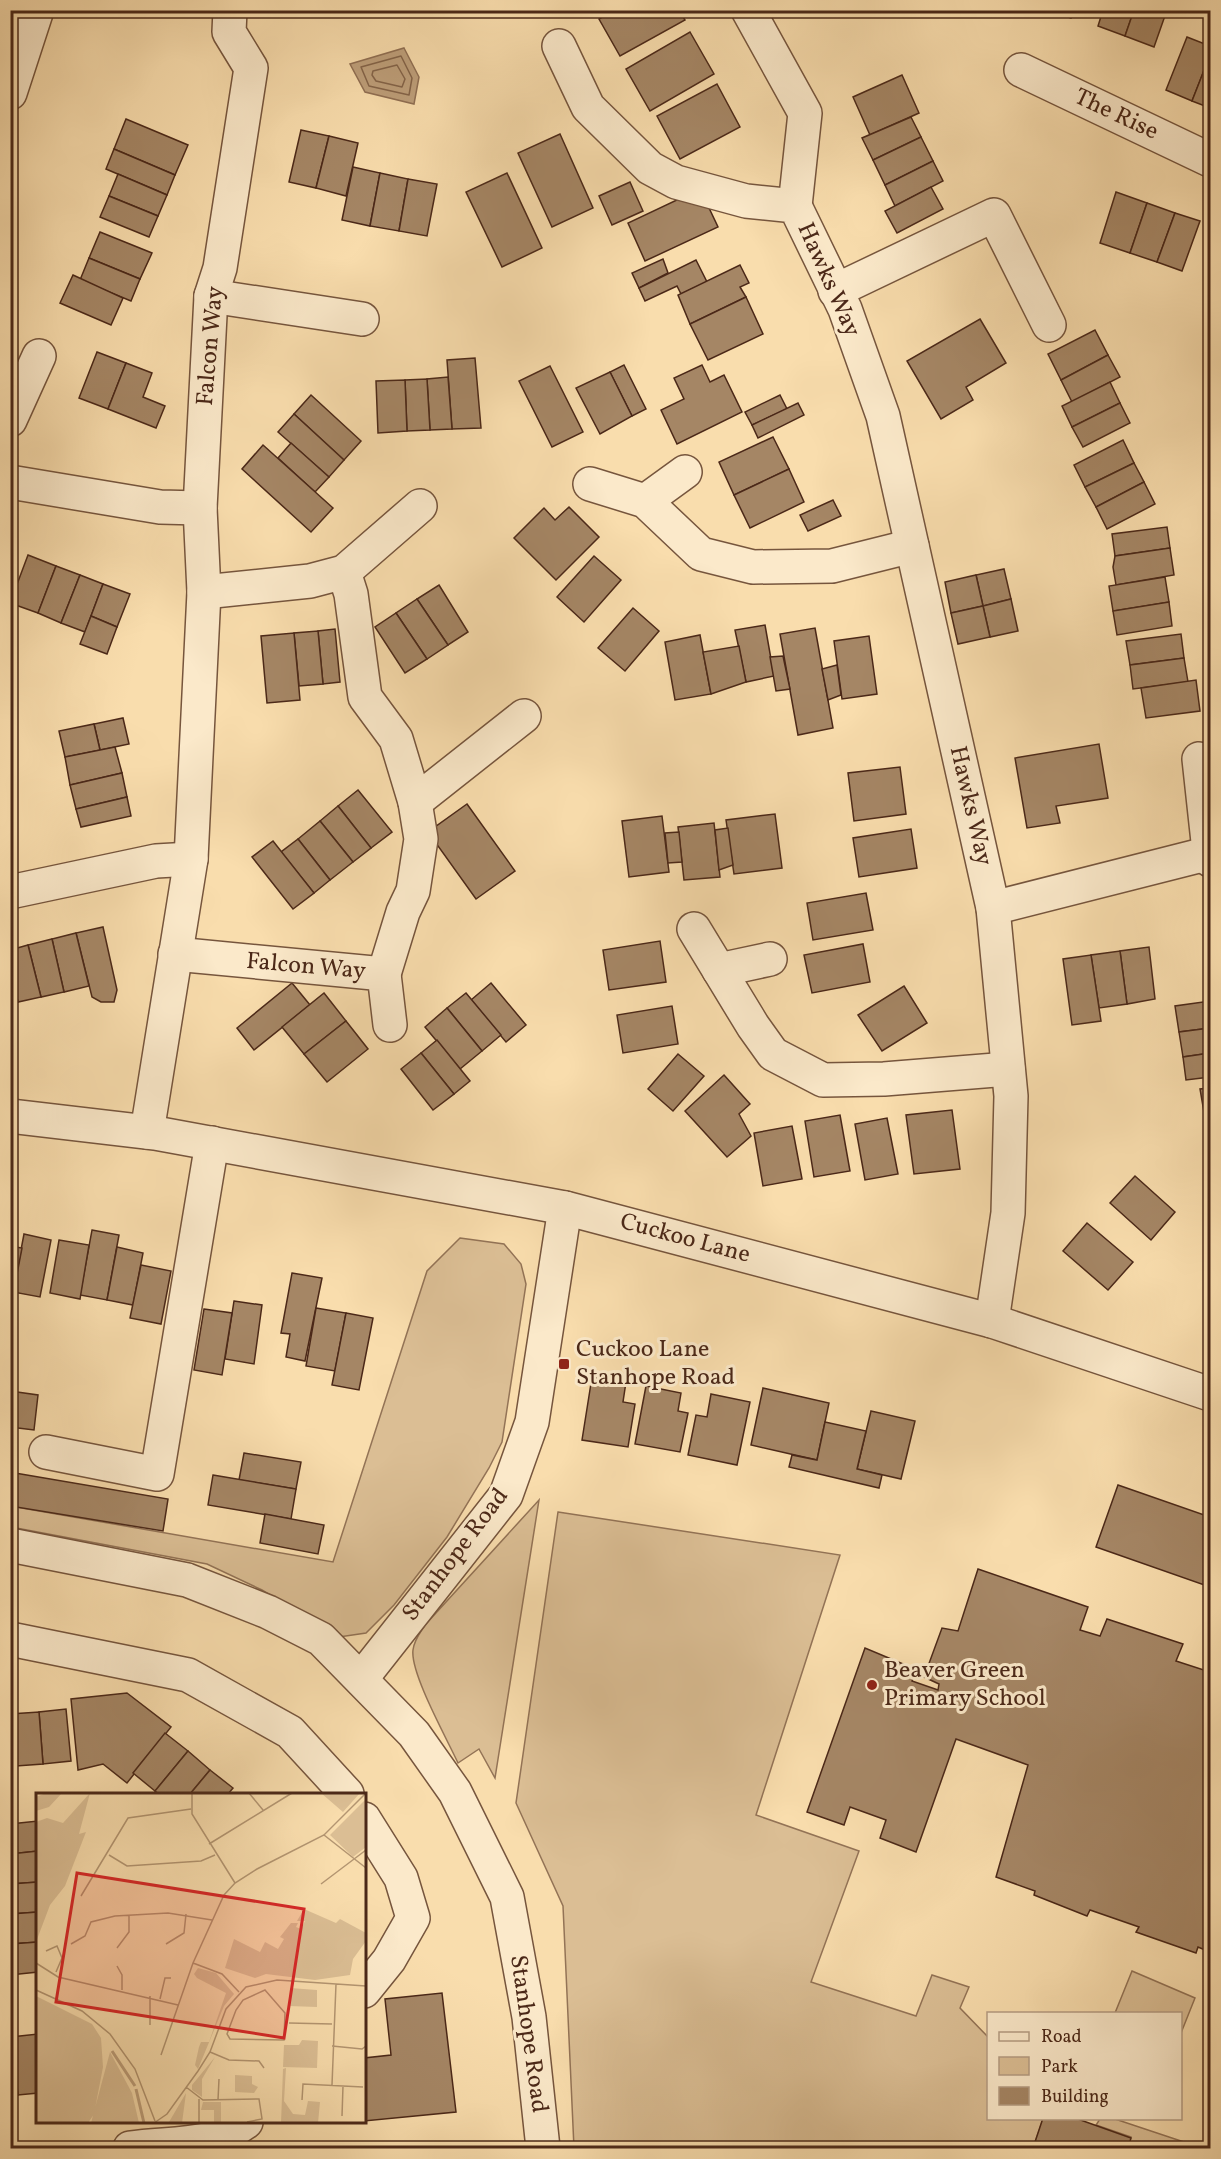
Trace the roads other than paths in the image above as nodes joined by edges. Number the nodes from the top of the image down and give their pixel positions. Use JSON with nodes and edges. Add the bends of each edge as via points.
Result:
{"nodes":[{"id":1,"x":37,"y":10,"type":"edge"},
{"id":2,"x":230,"y":10,"type":"edge"},
{"id":3,"x":748,"y":10,"type":"edge"},
{"id":4,"x":559,"y":46,"type":"dead end"},
{"id":5,"x":1021,"y":70,"type":"dead end"},
{"id":6,"x":10,"y":93,"type":"edge"},
{"id":7,"x":1210,"y":160,"type":"edge"},
{"id":8,"x":795,"y":207,"type":"junction"},
{"id":9,"x":835,"y":291,"type":"junction"},
{"id":10,"x":211,"y":296,"type":"junction"},
{"id":11,"x":362,"y":319,"type":"dead end"},
{"id":12,"x":1049,"y":325,"type":"dead end"},
{"id":13,"x":39,"y":356,"type":"dead end"},
{"id":14,"x":10,"y":420,"type":"edge"},
{"id":15,"x":685,"y":472,"type":"dead end"},
{"id":16,"x":10,"y":482,"type":"edge"},
{"id":17,"x":590,"y":484,"type":"dead end"},
{"id":18,"x":645,"y":501,"type":"junction"},
{"id":19,"x":420,"y":506,"type":"dead end"},
{"id":20,"x":200,"y":508,"type":"junction"},
{"id":21,"x":912,"y":546,"type":"junction"},
{"id":22,"x":344,"y":572,"type":"junction"},
{"id":23,"x":204,"y":592,"type":"junction"},
{"id":24,"x":524,"y":716,"type":"dead end"},
{"id":25,"x":1199,"y":759,"type":"dead end"},
{"id":26,"x":415,"y":802,"type":"junction"},
{"id":27,"x":1210,"y":853,"type":"edge"},
{"id":28,"x":191,"y":859,"type":"junction"},
{"id":29,"x":1210,"y":860,"type":"edge"},
{"id":30,"x":10,"y":892,"type":"edge"},
{"id":31,"x":993,"y":908,"type":"junction"},
{"id":32,"x":694,"y":929,"type":"dead end"},
{"id":33,"x":175,"y":954,"type":"junction"},
{"id":34,"x":770,"y":959,"type":"dead end"},
{"id":35,"x":719,"y":970,"type":"junction"},
{"id":36,"x":384,"y":974,"type":"junction"},
{"id":37,"x":390,"y":1025,"type":"dead end"},
{"id":38,"x":1008,"y":1069,"type":"junction"},
{"id":39,"x":10,"y":1116,"type":"edge"},
{"id":40,"x":147,"y":1132,"type":"junction"},
{"id":41,"x":212,"y":1143,"type":"junction"},
{"id":42,"x":565,"y":1208,"type":"junction"},
{"id":43,"x":992,"y":1320,"type":"junction"},
{"id":44,"x":1210,"y":1394,"type":"edge"},
{"id":45,"x":46,"y":1452,"type":"dead end"},
{"id":46,"x":13,"y":1552,"type":"edge"},
{"id":47,"x":10,"y":1639,"type":"edge"},
{"id":48,"x":361,"y":1679,"type":"junction"},
{"id":49,"x":346,"y":1793,"type":"edge"},
{"id":50,"x":366,"y":1822,"type":"edge"},
{"id":51,"x":366,"y":1989,"type":"edge"},
{"id":52,"x":244,"y":2123,"type":"edge"},
{"id":53,"x":130,"y":2148,"type":"edge"},
{"id":54,"x":543,"y":2148,"type":"edge"}],
"edges":[{"from":1,"to":6,"type":"street"},
{"from":2,"to":10,"type":"street","name":"Falcon Way","via":[[229,32],[251,68],[220,268]]},
{"from":3,"to":8,"type":"street","via":[[805,113]]},
{"from":4,"to":8,"type":"street","name":"Hawks Way","via":[[588,107],[650,168],[676,182],[746,201]]},
{"from":5,"to":7,"type":"street","name":"The Rise"},
{"from":8,"to":9,"type":"street","name":"Hawks Way"},
{"from":9,"to":12,"type":"street","via":[[994,215]]},
{"from":9,"to":21,"type":"street","name":"Hawks Way","via":[[883,416]]},
{"from":10,"to":11,"type":"street"},
{"from":10,"to":20,"type":"street","name":"Falcon Way"},
{"from":13,"to":14,"type":"street"},
{"from":15,"to":18,"type":"street"},
{"from":16,"to":20,"type":"street","via":[[160,507]]},
{"from":17,"to":18,"type":"street"},
{"from":18,"to":21,"type":"street","via":[[701,554],[753,567],[832,566]]},
{"from":19,"to":22,"type":"street"},
{"from":20,"to":23,"type":"street","name":"Falcon Way"},
{"from":21,"to":31,"type":"street","name":"Hawks Way"},
{"from":22,"to":23,"type":"street","via":[[310,581]]},
{"from":22,"to":26,"type":"street","via":[[351,594],[365,698],[396,739]]},
{"from":23,"to":28,"type":"street","name":"Falcon Way"},
{"from":24,"to":26,"type":"street"},
{"from":25,"to":27,"type":"street"},
{"from":26,"to":36,"type":"street","via":[[421,839],[413,891]]},
{"from":27,"to":29,"type":"street"},
{"from":27,"to":31,"type":"street"},
{"from":28,"to":30,"type":"street","via":[[156,861]]},
{"from":28,"to":33,"type":"street","name":"Falcon Way"},
{"from":31,"to":38,"type":"street","name":"Hawks Way"},
{"from":32,"to":35,"type":"street"},
{"from":33,"to":36,"type":"street","name":"Falcon Way"},
{"from":33,"to":40,"type":"street","name":"Falcon Way"},
{"from":34,"to":35,"type":"street"},
{"from":35,"to":38,"type":"street","via":[[773,1054],[823,1080]]},
{"from":36,"to":37,"type":"street","name":"Falcon Way"},
{"from":38,"to":43,"type":"street","name":"Hawks Way","via":[[1008,1214]]},
{"from":39,"to":40,"type":"street","name":"Cuckoo Lane"},
{"from":40,"to":41,"type":"street","name":"Cuckoo Lane"},
{"from":41,"to":42,"type":"street","name":"Cuckoo Lane"},
{"from":41,"to":45,"type":"street","via":[[157,1474]]},
{"from":42,"to":43,"type":"street","name":"Cuckoo Lane"},
{"from":42,"to":48,"type":"street","name":"Stanhope Road","via":[[532,1422],[506,1495]]},
{"from":43,"to":44,"type":"street","name":"Cuckoo Lane"},
{"from":46,"to":48,"type":"street","name":"Stanhope Road","via":[[187,1580],[268,1612],[321,1639]]},
{"from":47,"to":49,"type":"street","via":[[188,1675],[290,1732]]},
{"from":48,"to":54,"type":"street","name":"Stanhope Road","via":[[414,1734],[455,1792],[507,1897],[529,2017]]},
{"from":50,"to":51,"type":"street","via":[[401,1878],[412,1918],[389,1960]]},
{"from":52,"to":53,"type":"street","via":[[229,2135]]}]}
